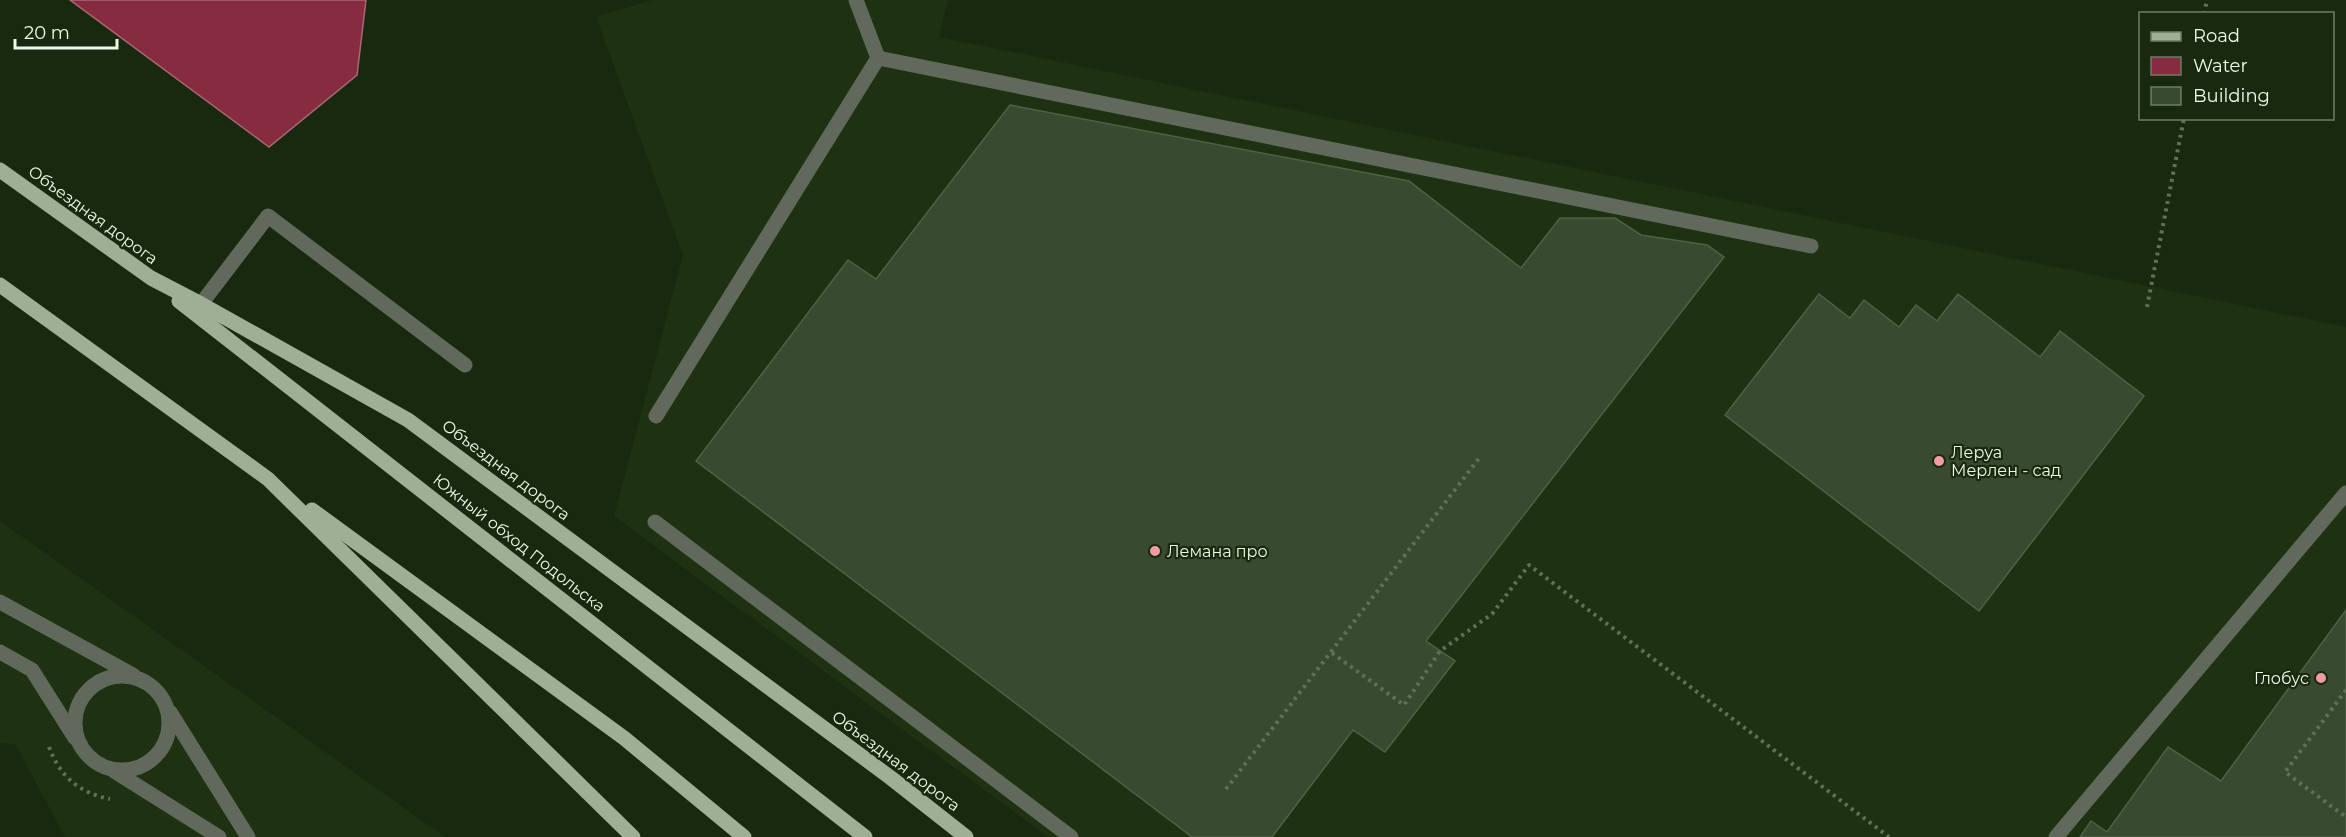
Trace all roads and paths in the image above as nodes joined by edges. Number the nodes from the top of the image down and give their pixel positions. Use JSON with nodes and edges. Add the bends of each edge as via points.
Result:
{"nodes":[{"id":1,"x":856,"y":0,"type":"edge"},
{"id":2,"x":878,"y":58,"type":"junction"},
{"id":3,"x":2184,"y":120,"type":"edge"},
{"id":4,"x":0,"y":170,"type":"edge"},
{"id":5,"x":1811,"y":246,"type":"dead end"},
{"id":6,"x":151,"y":278,"type":"junction"},
{"id":7,"x":0,"y":285,"type":"edge"},
{"id":8,"x":201,"y":304,"type":"junction"},
{"id":9,"x":2148,"y":306,"type":"dead end"},
{"id":10,"x":465,"y":365,"type":"dead end"},
{"id":11,"x":656,"y":416,"type":"dead end"},
{"id":12,"x":1480,"y":457,"type":"dead end"},
{"id":13,"x":268,"y":479,"type":"junction"},
{"id":14,"x":2346,"y":493,"type":"edge"},
{"id":15,"x":655,"y":522,"type":"dead end"},
{"id":16,"x":0,"y":602,"type":"edge"},
{"id":17,"x":0,"y":652,"type":"edge"},
{"id":18,"x":1332,"y":653,"type":"junction"},
{"id":19,"x":140,"y":680,"type":"junction"},
{"id":20,"x":2346,"y":690,"type":"edge"},
{"id":21,"x":167,"y":708,"type":"junction"},
{"id":22,"x":82,"y":748,"type":"junction"},
{"id":23,"x":112,"y":769,"type":"junction"},
{"id":24,"x":1226,"y":789,"type":"dead end"},
{"id":25,"x":2346,"y":817,"type":"edge"},
{"id":26,"x":219,"y":837,"type":"edge"},
{"id":27,"x":248,"y":837,"type":"edge"},
{"id":28,"x":633,"y":837,"type":"edge"},
{"id":29,"x":744,"y":837,"type":"edge"},
{"id":30,"x":865,"y":837,"type":"edge"},
{"id":31,"x":966,"y":837,"type":"edge"},
{"id":32,"x":1071,"y":837,"type":"edge"},
{"id":33,"x":1889,"y":837,"type":"edge"},
{"id":34,"x":2056,"y":837,"type":"edge"}],
"edges":[{"from":1,"to":2,"type":"lane"},
{"from":2,"to":5,"type":"lane"},
{"from":2,"to":11,"type":"lane"},
{"from":3,"to":9,"type":"path"},
{"from":4,"to":6,"type":"main road","name":"Объездная дорога"},
{"from":6,"to":8,"type":"main road","name":"Объездная дорога"},
{"from":6,"to":30,"type":"main road","name":"Южный обход Подольска"},
{"from":7,"to":13,"type":"main road"},
{"from":8,"to":10,"type":"lane","via":[[268,216]]},
{"from":8,"to":31,"type":"main road","name":"Объездная дорога","via":[[408,420]]},
{"from":12,"to":18,"type":"path"},
{"from":13,"to":28,"type":"main road"},
{"from":13,"to":29,"type":"main road","via":[[624,738]]},
{"from":14,"to":34,"type":"lane"},
{"from":15,"to":32,"type":"lane"},
{"from":16,"to":19,"type":"lane"},
{"from":17,"to":22,"type":"lane","via":[[32,670]]},
{"from":18,"to":24,"type":"path"},
{"from":18,"to":33,"type":"path","via":[[1404,705],[1440,651],[1492,614],[1529,565]]},
{"from":19,"to":21,"type":"lane","via":[[157,691]]},
{"from":19,"to":22,"type":"lane","via":[[121,676],[101,681],[86,694],[76,711],[75,730]]},
{"from":20,"to":25,"type":"path","via":[[2285,772]]},
{"from":21,"to":23,"type":"lane","via":[[169,729],[161,750],[148,763],[130,770]]},
{"from":21,"to":27,"type":"lane"},
{"from":22,"to":23,"type":"lane","via":[[95,761]]},
{"from":23,"to":26,"type":"lane"}]}
